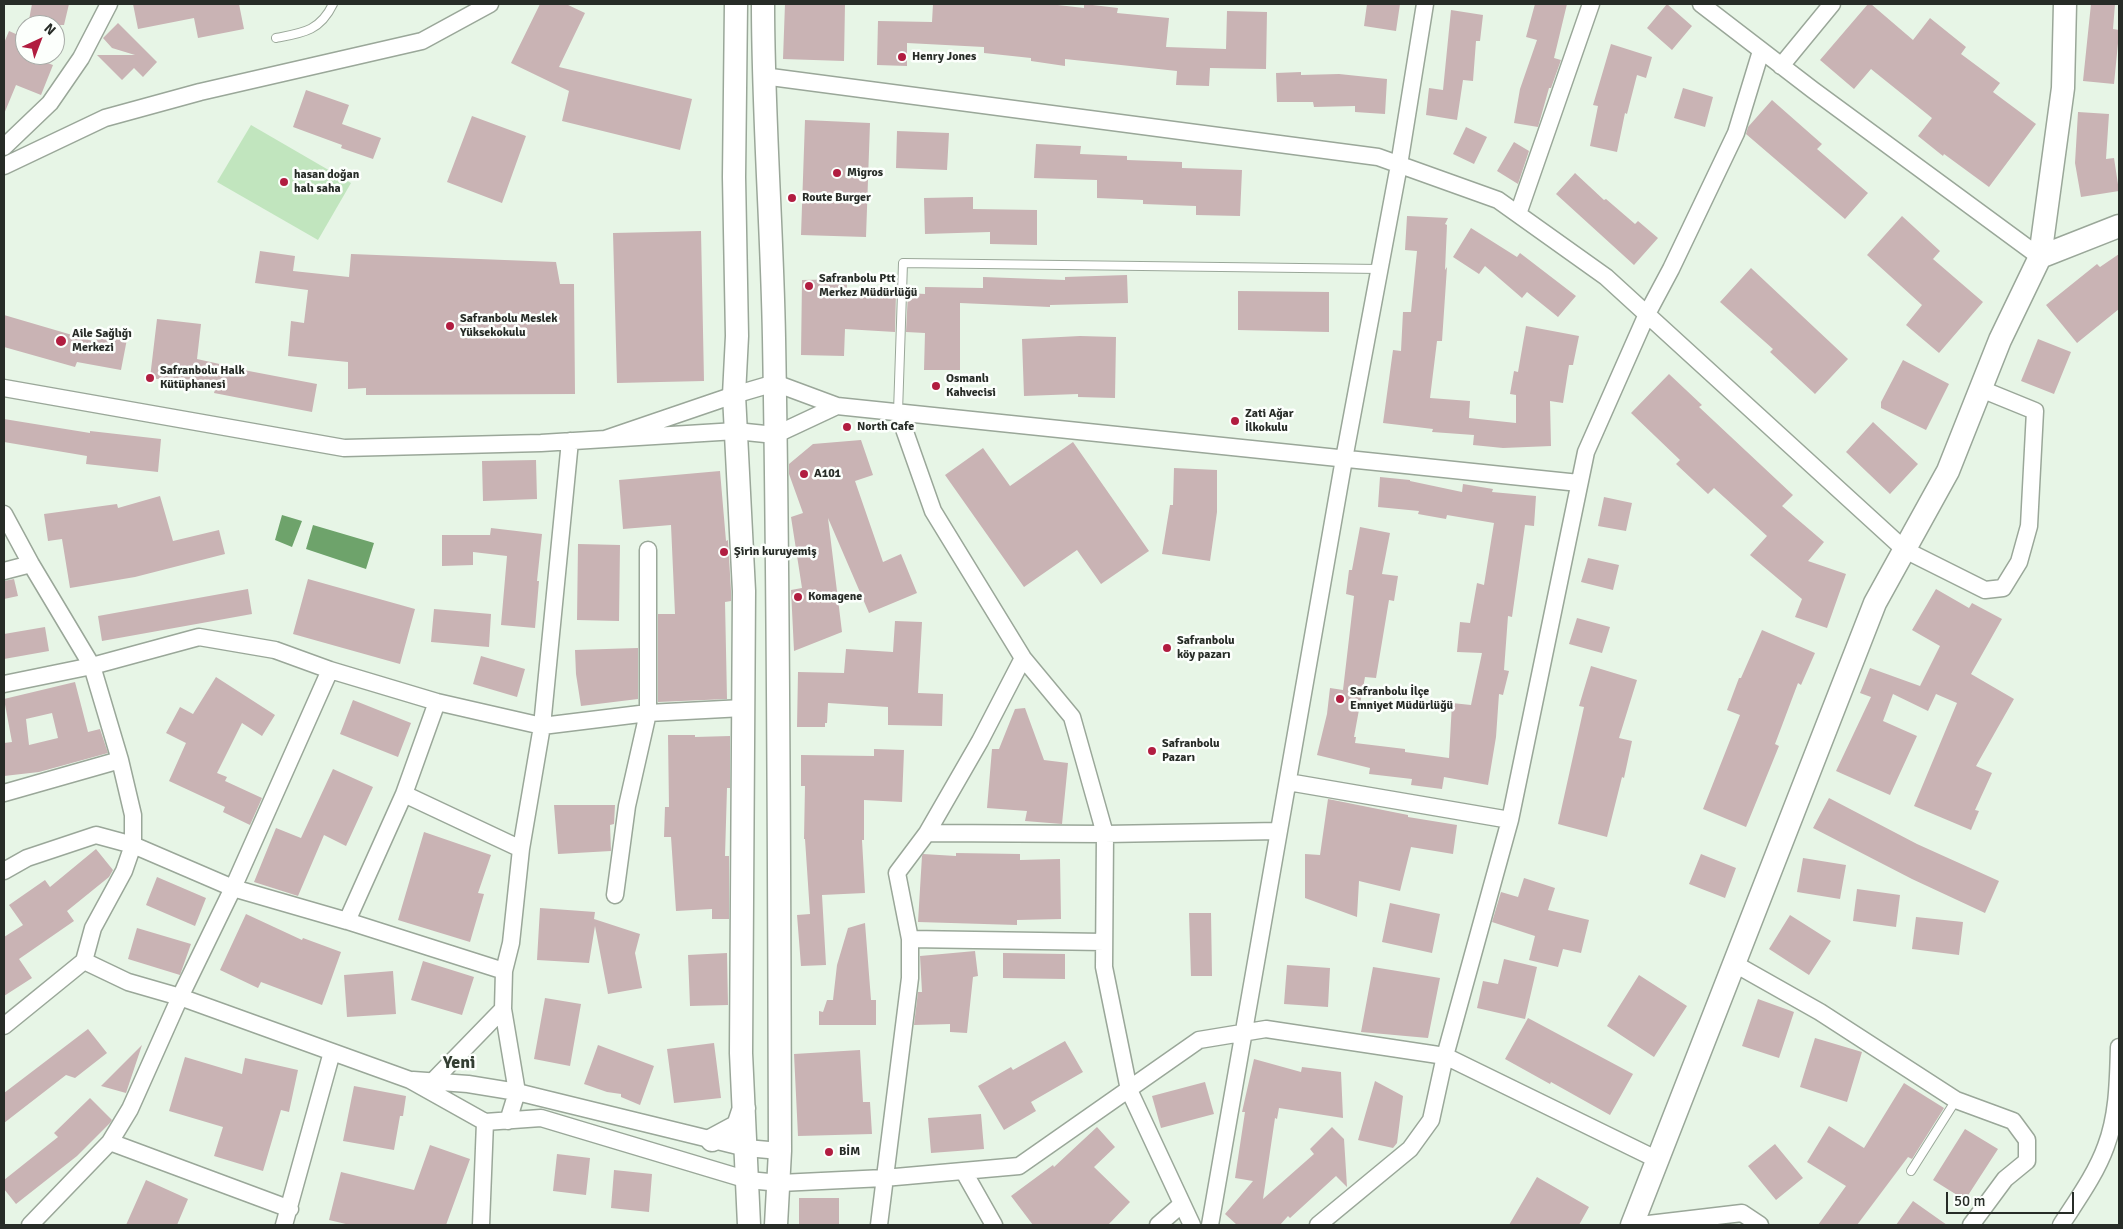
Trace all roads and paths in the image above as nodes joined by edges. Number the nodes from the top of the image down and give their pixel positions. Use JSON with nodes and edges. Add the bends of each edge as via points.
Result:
{"nodes":[{"id":1,"x":108,"y":4,"type":"edge"},
{"id":2,"x":333,"y":4,"type":"edge"},
{"id":3,"x":490,"y":4,"type":"edge"},
{"id":4,"x":736,"y":4,"type":"edge"},
{"id":5,"x":763,"y":4,"type":"edge"},
{"id":6,"x":1425,"y":4,"type":"edge"},
{"id":7,"x":1591,"y":4,"type":"edge"},
{"id":8,"x":1701,"y":4,"type":"edge"},
{"id":9,"x":1832,"y":4,"type":"edge"},
{"id":10,"x":2065,"y":4,"type":"edge"},
{"id":11,"x":276,"y":38,"type":"dead end"},
{"id":12,"x":1761,"y":51,"type":"junction"},
{"id":13,"x":1781,"y":66,"type":"junction"},
{"id":14,"x":763,"y":76,"type":"junction"},
{"id":15,"x":4,"y":146,"type":"edge"},
{"id":16,"x":1400,"y":165,"type":"junction"},
{"id":17,"x":4,"y":166,"type":"edge"},
{"id":18,"x":1518,"y":214,"type":"junction"},
{"id":19,"x":2119,"y":226,"type":"edge"},
{"id":20,"x":2040,"y":257,"type":"junction"},
{"id":21,"x":1380,"y":269,"type":"junction"},
{"id":22,"x":1647,"y":314,"type":"junction"},
{"id":23,"x":775,"y":383,"type":"junction"},
{"id":24,"x":4,"y":388,"type":"edge"},
{"id":25,"x":1981,"y":389,"type":"junction"},
{"id":26,"x":734,"y":395,"type":"junction"},
{"id":27,"x":837,"y":406,"type":"junction"},
{"id":28,"x":898,"y":412,"type":"junction"},
{"id":29,"x":736,"y":431,"type":"junction"},
{"id":30,"x":775,"y":435,"type":"junction"},
{"id":31,"x":605,"y":439,"type":"junction"},
{"id":32,"x":570,"y":441,"type":"junction"},
{"id":33,"x":1344,"y":459,"type":"junction"},
{"id":34,"x":1579,"y":483,"type":"junction"},
{"id":35,"x":4,"y":514,"type":"edge"},
{"id":36,"x":648,"y":550,"type":"dead end"},
{"id":37,"x":1904,"y":550,"type":"junction"},
{"id":38,"x":31,"y":564,"type":"junction"},
{"id":39,"x":4,"y":571,"type":"edge"},
{"id":40,"x":1023,"y":658,"type":"junction"},
{"id":41,"x":92,"y":666,"type":"junction"},
{"id":42,"x":330,"y":670,"type":"junction"},
{"id":43,"x":4,"y":684,"type":"edge"},
{"id":44,"x":437,"y":702,"type":"junction"},
{"id":45,"x":743,"y":708,"type":"junction"},
{"id":46,"x":648,"y":712,"type":"junction"},
{"id":47,"x":542,"y":726,"type":"junction"},
{"id":48,"x":120,"y":760,"type":"junction"},
{"id":49,"x":1288,"y":782,"type":"junction"},
{"id":50,"x":4,"y":793,"type":"edge"},
{"id":51,"x":404,"y":794,"type":"junction"},
{"id":52,"x":1510,"y":820,"type":"junction"},
{"id":53,"x":1279,"y":831,"type":"junction"},
{"id":54,"x":927,"y":833,"type":"junction"},
{"id":55,"x":1105,"y":834,"type":"junction"},
{"id":56,"x":133,"y":845,"type":"junction"},
{"id":57,"x":521,"y":849,"type":"junction"},
{"id":58,"x":4,"y":871,"type":"edge"},
{"id":59,"x":233,"y":888,"type":"junction"},
{"id":60,"x":615,"y":895,"type":"dead end"},
{"id":61,"x":347,"y":921,"type":"junction"},
{"id":62,"x":910,"y":940,"type":"junction"},
{"id":63,"x":1104,"y":942,"type":"junction"},
{"id":64,"x":84,"y":961,"type":"junction"},
{"id":65,"x":1734,"y":964,"type":"junction"},
{"id":66,"x":504,"y":971,"type":"junction"},
{"id":67,"x":180,"y":997,"type":"junction"},
{"id":68,"x":503,"y":1009,"type":"junction"},
{"id":69,"x":4,"y":1026,"type":"edge"},
{"id":70,"x":1245,"y":1032,"type":"junction"},
{"id":71,"x":2119,"y":1047,"type":"edge"},
{"id":72,"x":332,"y":1052,"type":"junction"},
{"id":73,"x":1445,"y":1056,"type":"junction"},
{"id":74,"x":409,"y":1080,"type":"junction"},
{"id":75,"x":433,"y":1081,"type":"junction"},
{"id":76,"x":1129,"y":1090,"type":"junction"},
{"id":77,"x":517,"y":1092,"type":"junction"},
{"id":78,"x":1956,"y":1100,"type":"junction"},
{"id":79,"x":744,"y":1108,"type":"junction"},
{"id":80,"x":508,"y":1121,"type":"junction"},
{"id":81,"x":485,"y":1122,"type":"junction"},
{"id":82,"x":712,"y":1140,"type":"junction"},
{"id":83,"x":110,"y":1142,"type":"junction"},
{"id":84,"x":746,"y":1148,"type":"junction"},
{"id":85,"x":780,"y":1151,"type":"junction"},
{"id":86,"x":1658,"y":1160,"type":"junction"},
{"id":87,"x":1911,"y":1171,"type":"dead end"},
{"id":88,"x":964,"y":1172,"type":"junction"},
{"id":89,"x":884,"y":1178,"type":"junction"},
{"id":90,"x":748,"y":1180,"type":"junction"},
{"id":91,"x":780,"y":1184,"type":"junction"},
{"id":92,"x":1182,"y":1204,"type":"junction"},
{"id":93,"x":290,"y":1209,"type":"junction"},
{"id":94,"x":30,"y":1225,"type":"edge"},
{"id":95,"x":284,"y":1225,"type":"edge"},
{"id":96,"x":480,"y":1225,"type":"edge"},
{"id":97,"x":749,"y":1225,"type":"edge"},
{"id":98,"x":776,"y":1225,"type":"edge"},
{"id":99,"x":878,"y":1225,"type":"edge"},
{"id":100,"x":994,"y":1225,"type":"edge"},
{"id":101,"x":1158,"y":1225,"type":"edge"},
{"id":102,"x":1192,"y":1225,"type":"edge"},
{"id":103,"x":1210,"y":1225,"type":"edge"},
{"id":104,"x":1318,"y":1225,"type":"edge"},
{"id":105,"x":1632,"y":1225,"type":"edge"},
{"id":106,"x":1640,"y":1225,"type":"edge"},
{"id":107,"x":1760,"y":1225,"type":"edge"},
{"id":108,"x":1971,"y":1225,"type":"edge"},
{"id":109,"x":2061,"y":1225,"type":"edge"}],
"edges":[{"from":1,"to":15,"type":"street","via":[[81,58],[50,103]]},
{"from":2,"to":11,"type":"lane","via":[[328,15],[306,32]]},
{"from":3,"to":17,"type":"street","via":[[422,41],[200,92],[105,118]]},
{"from":4,"to":26,"type":"street","via":[[734,177],[737,336]]},
{"from":5,"to":14,"type":"street"},
{"from":6,"to":16,"type":"street"},
{"from":7,"to":18,"type":"street"},
{"from":8,"to":12,"type":"street"},
{"from":9,"to":13,"type":"street"},
{"from":10,"to":20,"type":"street","via":[[2064,88]]},
{"from":12,"to":13,"type":"street"},
{"from":12,"to":22,"type":"street","via":[[1736,133]]},
{"from":13,"to":20,"type":"street"},
{"from":14,"to":16,"type":"street","via":[[1378,157]]},
{"from":14,"to":23,"type":"street"},
{"from":16,"to":18,"type":"street","via":[[1498,200]]},
{"from":16,"to":21,"type":"street"},
{"from":18,"to":22,"type":"street","via":[[1606,277]]},
{"from":19,"to":20,"type":"street"},
{"from":20,"to":25,"type":"street","via":[[2000,340]]},
{"from":21,"to":28,"type":"lane","via":[[903,263]]},
{"from":21,"to":33,"type":"street"},
{"from":22,"to":34,"type":"street","via":[[1586,452]]},
{"from":22,"to":37,"type":"street"},
{"from":23,"to":26,"type":"street"},
{"from":23,"to":27,"type":"street"},
{"from":23,"to":30,"type":"street"},
{"from":24,"to":32,"type":"street","via":[[344,448]]},
{"from":25,"to":37,"type":"street","via":[[1948,470]]},
{"from":25,"to":37,"type":"street","via":[[2035,411],[2029,526],[2019,562],[2004,588],[1985,590]]},
{"from":26,"to":29,"type":"street"},
{"from":26,"to":31,"type":"street"},
{"from":27,"to":28,"type":"street"},
{"from":27,"to":30,"type":"street"},
{"from":28,"to":33,"type":"street"},
{"from":28,"to":40,"type":"street","via":[[933,511]]},
{"from":29,"to":30,"type":"street"},
{"from":29,"to":31,"type":"street"},
{"from":29,"to":45,"type":"street","via":[[744,591]]},
{"from":30,"to":85,"type":"street","via":[[779,609]]},
{"from":31,"to":32,"type":"street"},
{"from":32,"to":47,"type":"street"},
{"from":33,"to":34,"type":"street"},
{"from":33,"to":49,"type":"street"},
{"from":34,"to":52,"type":"street"},
{"from":35,"to":38,"type":"street"},
{"from":36,"to":46,"type":"street"},
{"from":37,"to":65,"type":"street","via":[[1875,603]]},
{"from":38,"to":39,"type":"street"},
{"from":38,"to":41,"type":"street"},
{"from":40,"to":54,"type":"street"},
{"from":40,"to":55,"type":"street","via":[[1072,717]]},
{"from":41,"to":42,"type":"street","via":[[199,637],[275,650]]},
{"from":41,"to":43,"type":"street"},
{"from":41,"to":48,"type":"street"},
{"from":42,"to":44,"type":"street"},
{"from":42,"to":59,"type":"street"},
{"from":44,"to":47,"type":"street"},
{"from":44,"to":51,"type":"street"},
{"from":45,"to":46,"type":"street"},
{"from":45,"to":79,"type":"street","via":[[741,1053]]},
{"from":46,"to":47,"type":"street"},
{"from":46,"to":60,"type":"street","via":[[627,806]]},
{"from":47,"to":57,"type":"street"},
{"from":48,"to":50,"type":"street"},
{"from":48,"to":56,"type":"street","via":[[133,815]]},
{"from":49,"to":52,"type":"street"},
{"from":49,"to":53,"type":"street"},
{"from":51,"to":57,"type":"street"},
{"from":51,"to":61,"type":"street"},
{"from":52,"to":73,"type":"street"},
{"from":53,"to":55,"type":"street"},
{"from":53,"to":70,"type":"street"},
{"from":54,"to":55,"type":"street"},
{"from":54,"to":62,"type":"street","via":[[897,873]]},
{"from":55,"to":63,"type":"street"},
{"from":56,"to":58,"type":"street","via":[[96,835],[26,858]]},
{"from":56,"to":59,"type":"street"},
{"from":56,"to":64,"type":"street","via":[[124,871],[93,928]]},
{"from":57,"to":66,"type":"street","via":[[511,943]]},
{"from":59,"to":61,"type":"street"},
{"from":59,"to":67,"type":"street"},
{"from":61,"to":66,"type":"street"},
{"from":62,"to":63,"type":"street"},
{"from":62,"to":89,"type":"street","via":[[910,978]]},
{"from":63,"to":76,"type":"street","via":[[1104,967]]},
{"from":64,"to":67,"type":"street","via":[[128,982]]},
{"from":64,"to":69,"type":"street"},
{"from":65,"to":78,"type":"street","via":[[1820,1012]]},
{"from":65,"to":86,"type":"street"},
{"from":66,"to":68,"type":"street"},
{"from":67,"to":72,"type":"street"},
{"from":67,"to":83,"type":"street","via":[[130,1109]]},
{"from":68,"to":75,"type":"street"},
{"from":68,"to":77,"type":"street"},
{"from":70,"to":73,"type":"street","via":[[1266,1029]]},
{"from":70,"to":76,"type":"street","via":[[1199,1040]]},
{"from":70,"to":103,"type":"street"},
{"from":71,"to":109,"type":"street","via":[[2117,1098],[2107,1144],[2094,1173]]},
{"from":72,"to":74,"type":"street"},
{"from":72,"to":93,"type":"street"},
{"from":73,"to":86,"type":"street"},
{"from":73,"to":104,"type":"street","via":[[1431,1120],[1410,1149]]},
{"from":74,"to":75,"type":"street"},
{"from":74,"to":81,"type":"street"},
{"from":75,"to":77,"type":"street"},
{"from":76,"to":88,"type":"street","via":[[1019,1166]]},
{"from":76,"to":92,"type":"street"},
{"from":77,"to":80,"type":"street"},
{"from":77,"to":82,"type":"street"},
{"from":78,"to":87,"type":"lane"},
{"from":78,"to":108,"type":"street","via":[[2013,1121],[2027,1140],[2027,1161],[2005,1179]]},
{"from":79,"to":82,"type":"street","via":[[738,1126]]},
{"from":79,"to":84,"type":"street"},
{"from":80,"to":81,"type":"street"},
{"from":80,"to":90,"type":"street","via":[[540,1118]]},
{"from":81,"to":96,"type":"street"},
{"from":82,"to":84,"type":"street"},
{"from":83,"to":93,"type":"street"},
{"from":83,"to":94,"type":"street"},
{"from":84,"to":85,"type":"street"},
{"from":84,"to":90,"type":"street"},
{"from":85,"to":91,"type":"street"},
{"from":86,"to":105,"type":"street"},
{"from":88,"to":89,"type":"street"},
{"from":88,"to":100,"type":"street"},
{"from":89,"to":91,"type":"street"},
{"from":89,"to":99,"type":"street"},
{"from":90,"to":91,"type":"street"},
{"from":90,"to":97,"type":"street"},
{"from":91,"to":98,"type":"street"},
{"from":92,"to":101,"type":"street"},
{"from":92,"to":102,"type":"street"},
{"from":93,"to":95,"type":"street"},
{"from":106,"to":107,"type":"street","via":[[1742,1213]]}]}
